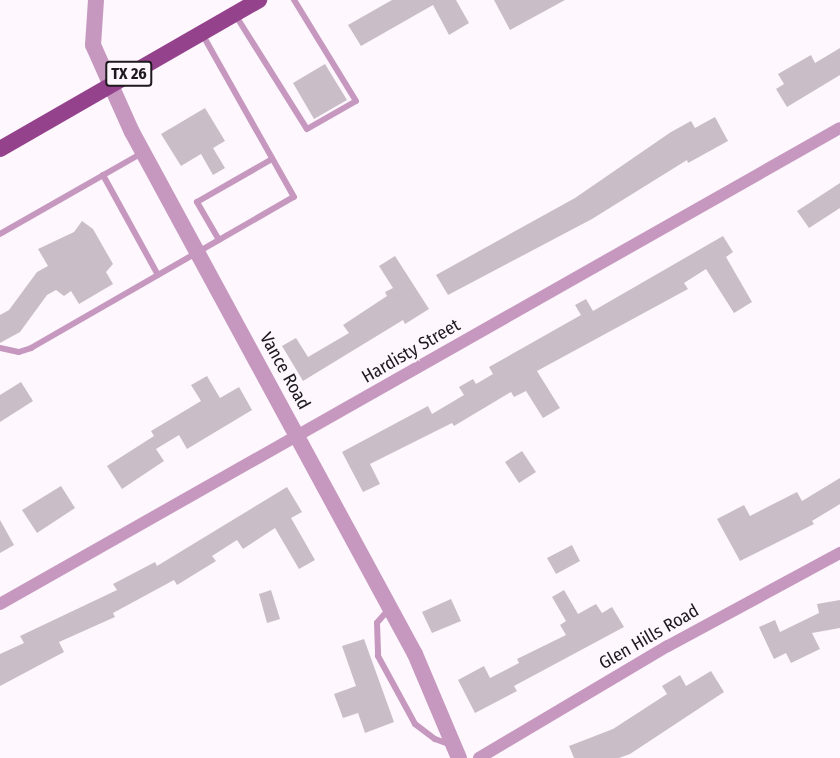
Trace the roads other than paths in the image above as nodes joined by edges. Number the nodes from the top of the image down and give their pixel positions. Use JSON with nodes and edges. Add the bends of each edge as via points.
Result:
{"nodes":[{"id":1,"x":96,"y":0,"type":"edge"},
{"id":2,"x":259,"y":0,"type":"edge"},
{"id":3,"x":294,"y":0,"type":"edge"},
{"id":4,"x":235,"y":14,"type":"junction"},
{"id":5,"x":201,"y":33,"type":"junction"},
{"id":6,"x":111,"y":85,"type":"junction"},
{"id":7,"x":840,"y":128,"type":"edge"},
{"id":8,"x":0,"y":149,"type":"edge"},
{"id":9,"x":143,"y":152,"type":"junction"},
{"id":10,"x":272,"y":159,"type":"junction"},
{"id":11,"x":103,"y":175,"type":"junction"},
{"id":12,"x":0,"y":234,"type":"edge"},
{"id":13,"x":219,"y":240,"type":"junction"},
{"id":14,"x":197,"y":253,"type":"junction"},
{"id":15,"x":158,"y":275,"type":"junction"},
{"id":16,"x":0,"y":348,"type":"edge"},
{"id":17,"x":299,"y":436,"type":"junction"},
{"id":18,"x":840,"y":553,"type":"edge"},
{"id":19,"x":0,"y":604,"type":"edge"},
{"id":20,"x":390,"y":609,"type":"junction"},
{"id":21,"x":456,"y":751,"type":"edge"},
{"id":22,"x":479,"y":758,"type":"edge"}],
"edges":[{"from":1,"to":6,"type":"street","name":"Vance Road","via":[[93,45]]},
{"from":2,"to":4,"type":"main road","number":"TX 26"},
{"from":3,"to":4,"type":"lane","via":[[356,101],[307,129]]},
{"from":4,"to":5,"type":"main road","number":"TX 26"},
{"from":5,"to":6,"type":"main road","number":"TX 26"},
{"from":5,"to":10,"type":"lane"},
{"from":6,"to":8,"type":"main road","number":"TX 26"},
{"from":6,"to":9,"type":"street","name":"Vance Road"},
{"from":7,"to":17,"type":"street","name":"Hardisty Street"},
{"from":9,"to":11,"type":"lane"},
{"from":9,"to":14,"type":"street","name":"Vance Road"},
{"from":10,"to":13,"type":"lane","via":[[294,197]]},
{"from":10,"to":13,"type":"lane","via":[[197,202]]},
{"from":11,"to":12,"type":"lane"},
{"from":11,"to":15,"type":"lane"},
{"from":13,"to":14,"type":"lane"},
{"from":14,"to":15,"type":"lane"},
{"from":14,"to":17,"type":"street","name":"Vance Road"},
{"from":15,"to":16,"type":"lane","via":[[31,348],[19,352]]},
{"from":17,"to":19,"type":"street","name":"Hardisty Street"},
{"from":17,"to":20,"type":"street","name":"Vance Road"},
{"from":18,"to":22,"type":"street","name":"Glen Hills Road","via":[[668,646]]},
{"from":20,"to":21,"type":"street","name":"Vance Road"},
{"from":20,"to":21,"type":"lane","via":[[377,622],[378,656],[415,724]]}]}
